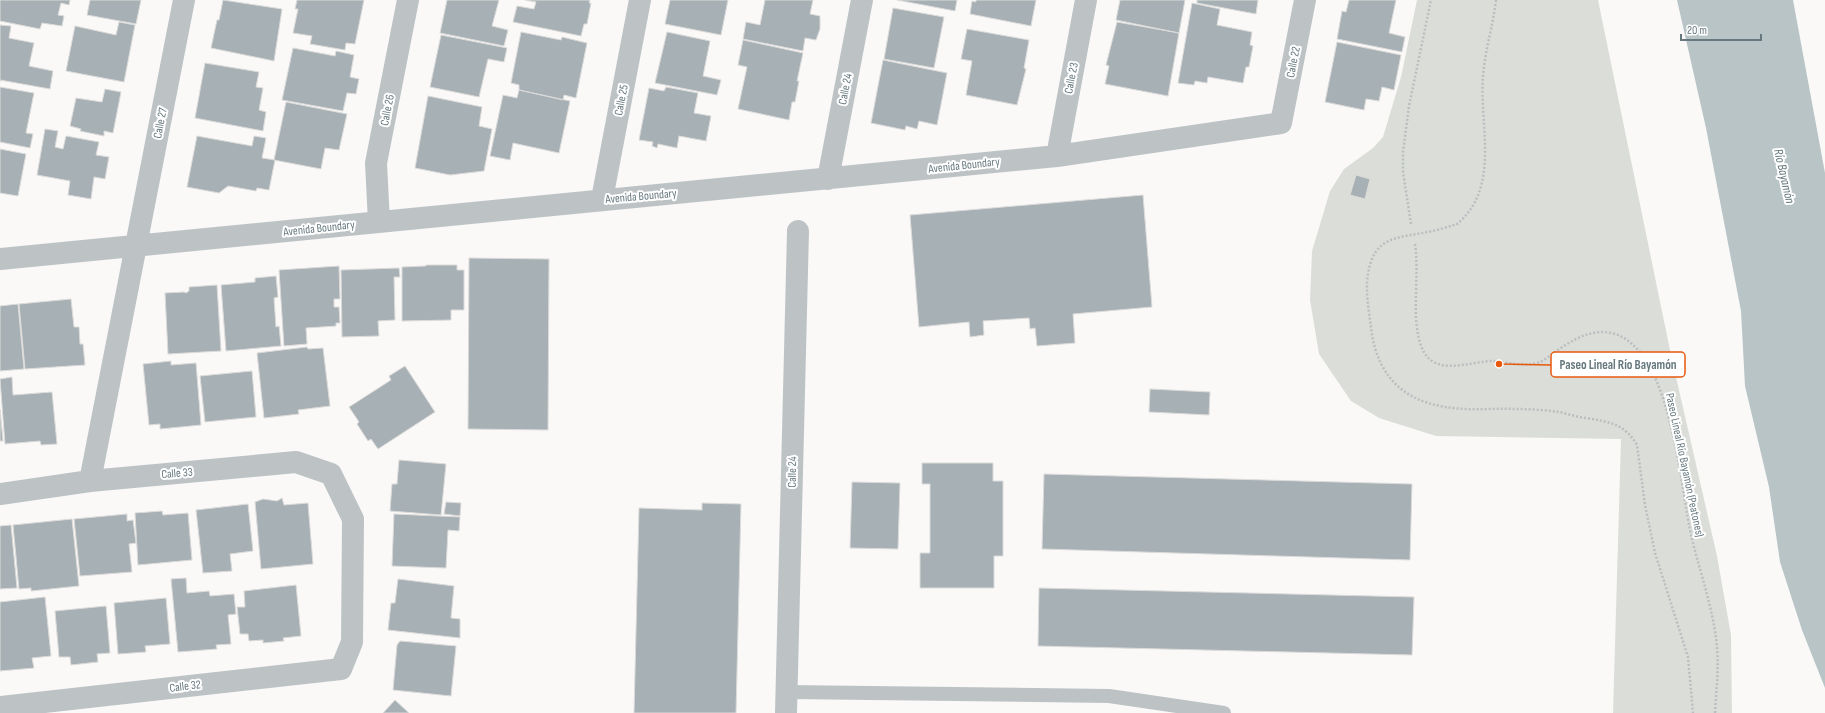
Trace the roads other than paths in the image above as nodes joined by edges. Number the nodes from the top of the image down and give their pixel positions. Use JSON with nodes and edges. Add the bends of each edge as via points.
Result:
{"nodes":[{"id":1,"x":184,"y":0,"type":"edge"},
{"id":2,"x":408,"y":0,"type":"edge"},
{"id":3,"x":640,"y":0,"type":"edge"},
{"id":4,"x":862,"y":0,"type":"edge"},
{"id":5,"x":1086,"y":0,"type":"edge"},
{"id":6,"x":1305,"y":0,"type":"edge"},
{"id":7,"x":1281,"y":123,"type":"joint"},
{"id":8,"x":1056,"y":156,"type":"junction"},
{"id":9,"x":828,"y":179,"type":"junction"},
{"id":10,"x":602,"y":199,"type":"junction"},
{"id":11,"x":379,"y":222,"type":"junction"},
{"id":12,"x":798,"y":231,"type":"dead end"},
{"id":13,"x":136,"y":246,"type":"junction"},
{"id":14,"x":0,"y":259,"type":"edge"},
{"id":15,"x":90,"y":481,"type":"junction"},
{"id":16,"x":0,"y":494,"type":"edge"},
{"id":17,"x":352,"y":642,"type":"joint"},
{"id":18,"x":787,"y":692,"type":"junction"},
{"id":19,"x":0,"y":707,"type":"edge"},
{"id":20,"x":786,"y":713,"type":"edge"},
{"id":21,"x":1224,"y":713,"type":"edge"}],
"edges":[{"from":1,"to":13,"type":"street","name":"Calle 27"},
{"from":2,"to":11,"type":"street","name":"Calle 26","via":[[376,163]]},
{"from":3,"to":10,"type":"street","name":"Calle 25"},
{"from":4,"to":9,"type":"street","name":"Calle 24"},
{"from":5,"to":8,"type":"street","name":"Calle 23"},
{"from":6,"to":7,"type":"street","name":"Calle 22"},
{"from":7,"to":8,"type":"street","name":"Avenida Boundary"},
{"from":8,"to":9,"type":"street","name":"Avenida Boundary"},
{"from":9,"to":10,"type":"street","name":"Avenida Boundary"},
{"from":10,"to":11,"type":"street","name":"Avenida Boundary"},
{"from":11,"to":13,"type":"street","name":"Avenida Boundary"},
{"from":12,"to":18,"type":"street","name":"Calle 24"},
{"from":13,"to":14,"type":"street","name":"Avenida Boundary"},
{"from":13,"to":15,"type":"street","name":"Calle 27"},
{"from":15,"to":16,"type":"street","name":"Calle 33"},
{"from":15,"to":17,"type":"street","name":"Calle 33","via":[[296,462],[331,474],[353,519]]},
{"from":17,"to":19,"type":"street","name":"Calle 32","via":[[341,668]]},
{"from":18,"to":20,"type":"street","name":"Calle 24"},
{"from":18,"to":21,"type":"lane","via":[[1108,696]]}]}
